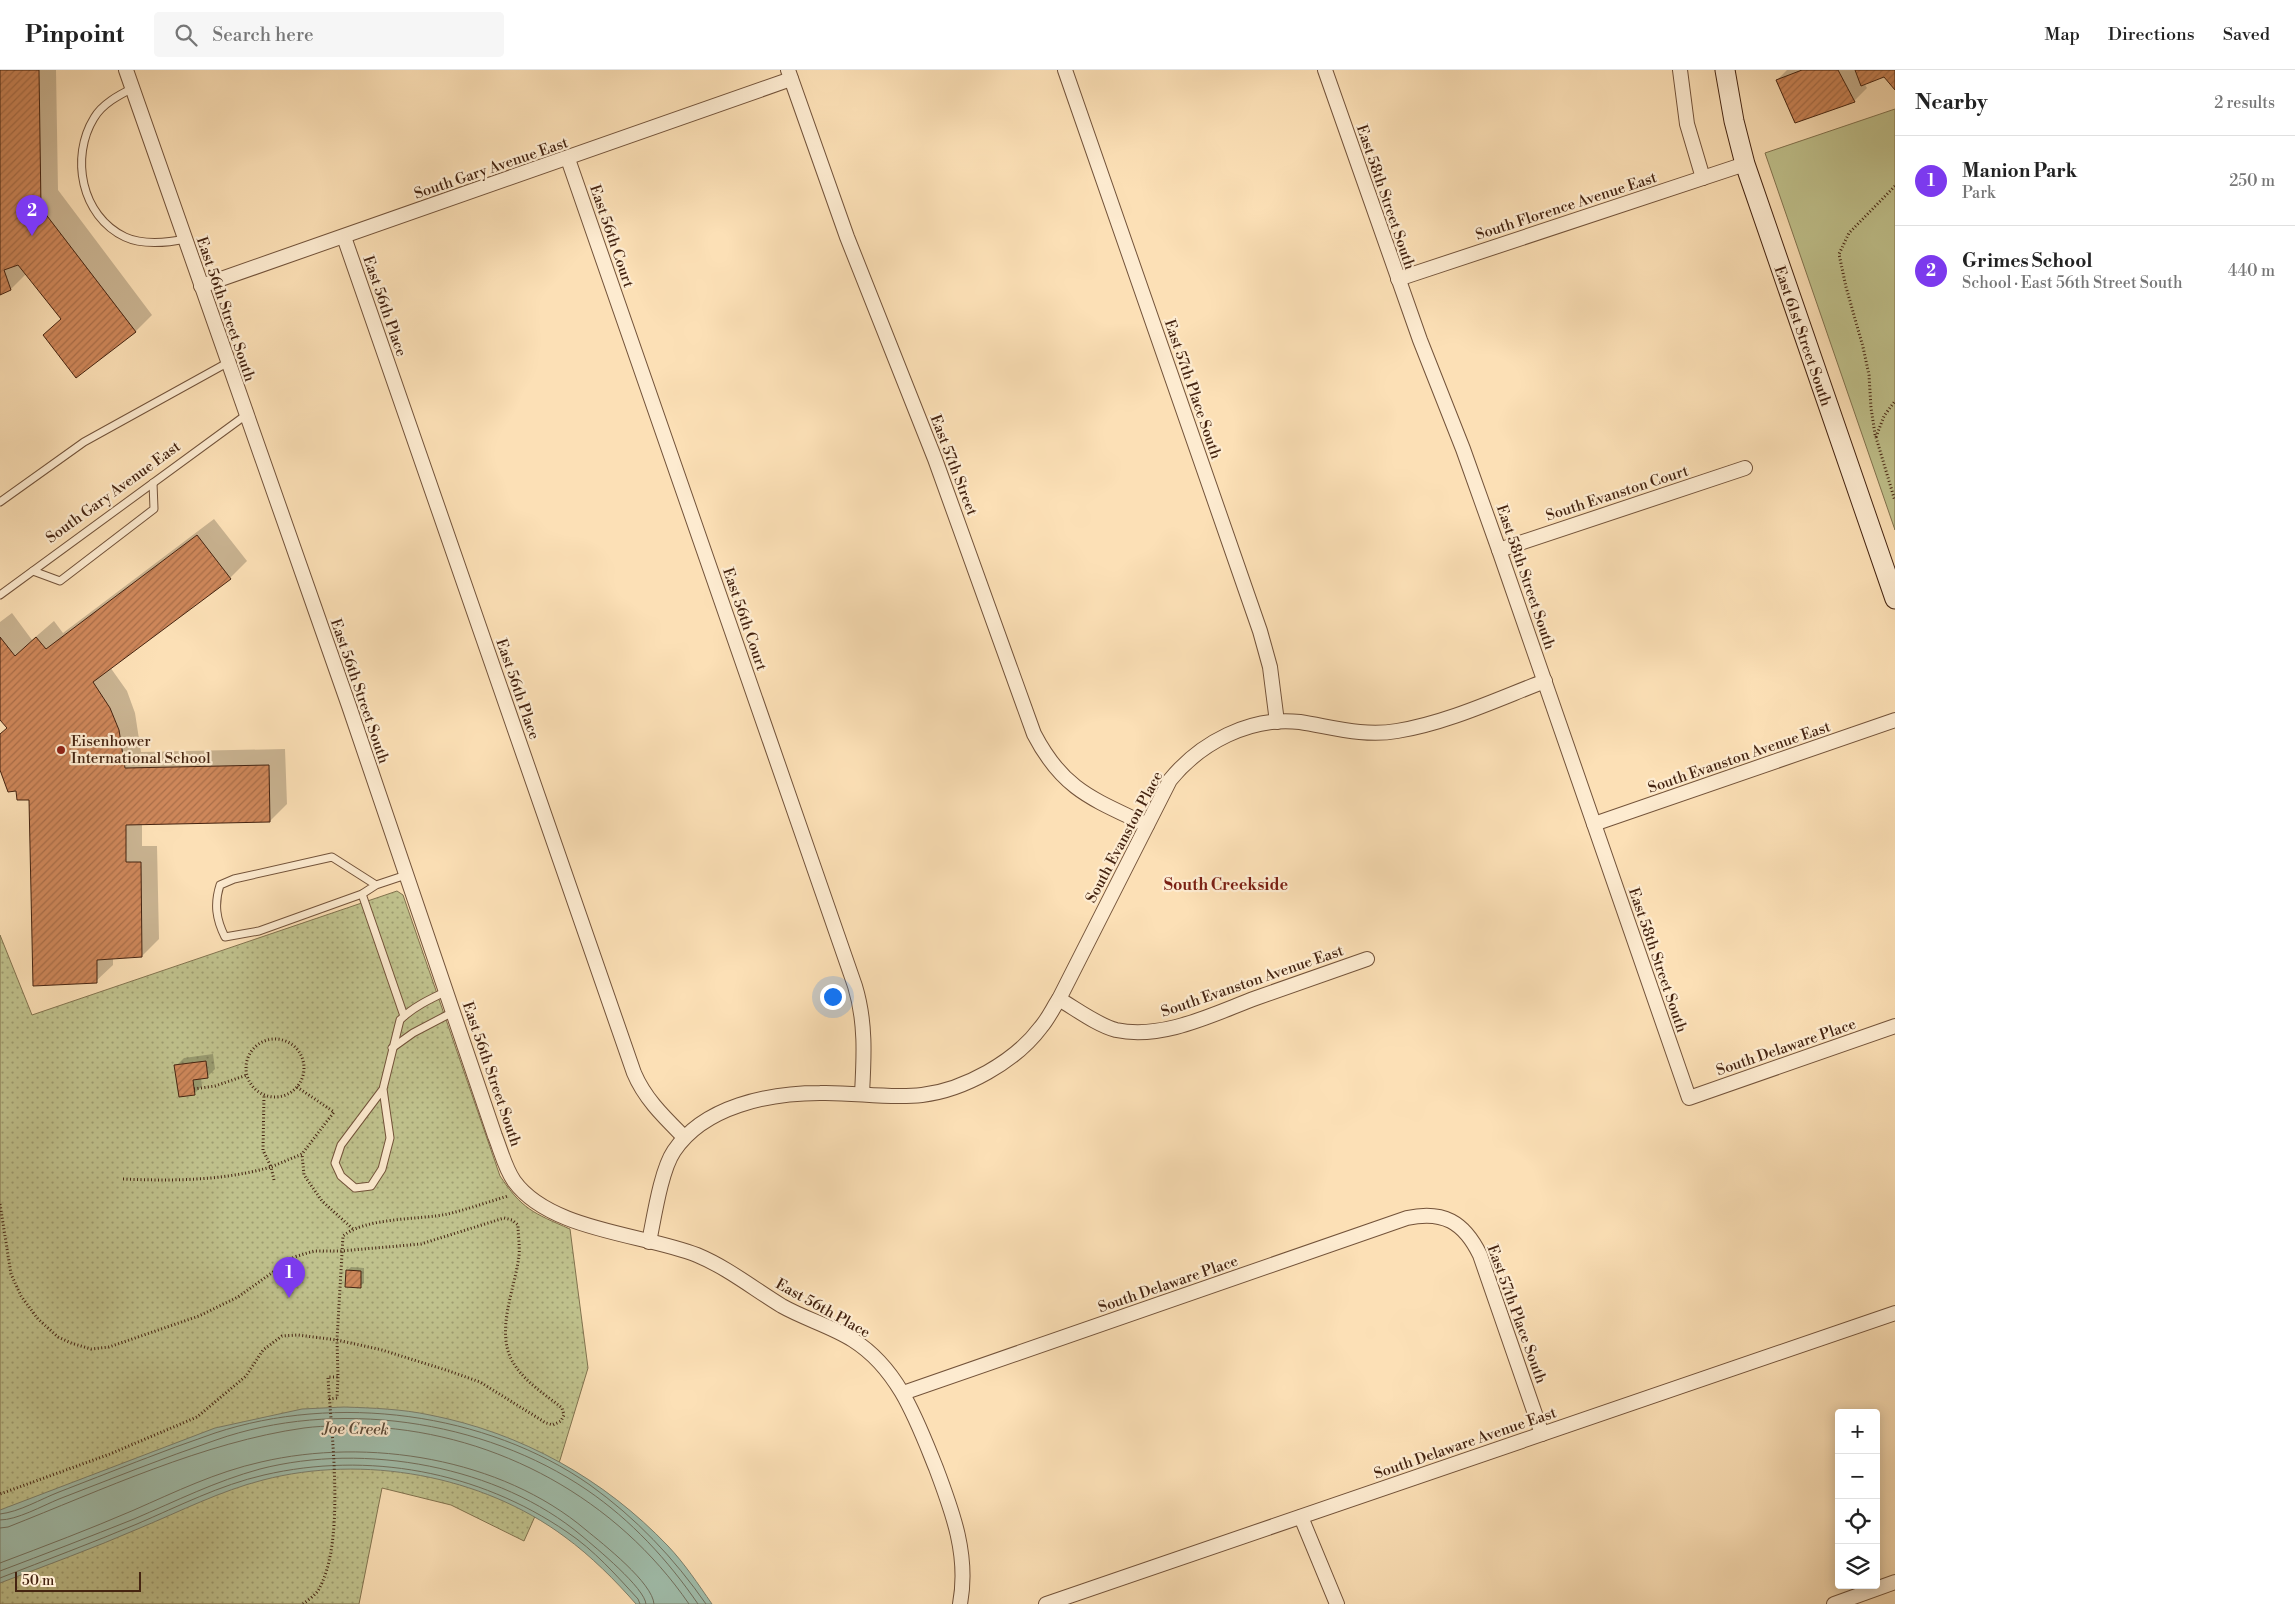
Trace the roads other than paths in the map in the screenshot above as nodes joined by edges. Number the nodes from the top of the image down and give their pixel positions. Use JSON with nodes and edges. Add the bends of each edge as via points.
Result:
{"nodes":[{"id":1,"x":1065,"y":70,"type":"edge"},
{"id":2,"x":1325,"y":70,"type":"edge"},
{"id":3,"x":1680,"y":70,"type":"edge"},
{"id":4,"x":1725,"y":70,"type":"edge"},
{"id":5,"x":129,"y":71,"type":"edge"},
{"id":6,"x":790,"y":75,"type":"edge"},
{"id":7,"x":133,"y":88,"type":"junction"},
{"id":8,"x":568,"y":159,"type":"junction"},
{"id":9,"x":1745,"y":164,"type":"junction"},
{"id":10,"x":1703,"y":178,"type":"junction"},
{"id":11,"x":344,"y":237,"type":"junction"},
{"id":12,"x":185,"y":239,"type":"junction"},
{"id":13,"x":1398,"y":279,"type":"junction"},
{"id":14,"x":201,"y":286,"type":"junction"},
{"id":15,"x":228,"y":363,"type":"junction"},
{"id":16,"x":246,"y":415,"type":"junction"},
{"id":17,"x":1745,"y":468,"type":"dead end"},
{"id":18,"x":153,"y":484,"type":"junction"},
{"id":19,"x":0,"y":502,"type":"edge"},
{"id":20,"x":1500,"y":550,"type":"junction"},
{"id":21,"x":34,"y":571,"type":"junction"},
{"id":22,"x":0,"y":595,"type":"edge"},
{"id":23,"x":1895,"y":599,"type":"edge"},
{"id":24,"x":1545,"y":681,"type":"junction"},
{"id":25,"x":1895,"y":720,"type":"edge"},
{"id":26,"x":1277,"y":722,"type":"junction"},
{"id":27,"x":1147,"y":824,"type":"junction"},
{"id":28,"x":1594,"y":824,"type":"junction"},
{"id":29,"x":406,"y":875,"type":"junction"},
{"id":30,"x":376,"y":885,"type":"junction"},
{"id":31,"x":362,"y":894,"type":"junction"},
{"id":32,"x":1367,"y":959,"type":"dead end"},
{"id":33,"x":447,"y":991,"type":"junction"},
{"id":34,"x":1059,"y":999,"type":"junction"},
{"id":35,"x":454,"y":1012,"type":"junction"},
{"id":36,"x":404,"y":1016,"type":"junction"},
{"id":37,"x":1895,"y":1026,"type":"edge"},
{"id":38,"x":392,"y":1048,"type":"junction"},
{"id":39,"x":383,"y":1089,"type":"junction"},
{"id":40,"x":862,"y":1094,"type":"junction"},
{"id":41,"x":1688,"y":1098,"type":"joint"},
{"id":42,"x":684,"y":1137,"type":"junction"},
{"id":43,"x":1445,"y":1218,"type":"joint"},
{"id":44,"x":649,"y":1242,"type":"junction"},
{"id":45,"x":1895,"y":1313,"type":"edge"},
{"id":46,"x":903,"y":1393,"type":"junction"},
{"id":47,"x":1542,"y":1434,"type":"junction"},
{"id":48,"x":1301,"y":1517,"type":"junction"},
{"id":49,"x":1895,"y":1582,"type":"edge"},
{"id":50,"x":1843,"y":1603,"type":"edge"},
{"id":51,"x":960,"y":1604,"type":"edge"},
{"id":52,"x":1046,"y":1604,"type":"edge"},
{"id":53,"x":1337,"y":1604,"type":"edge"}],
"edges":[{"from":1,"to":26,"type":"street","name":"East 57th Place South","via":[[1260,631],[1270,667]]},
{"from":2,"to":13,"type":"street","name":"East 58th Street South"},
{"from":3,"to":10,"type":"street","via":[[1687,124]]},
{"from":4,"to":9,"type":"street","name":"East 61st Street South"},
{"from":5,"to":7,"type":"street","name":"East 56th Street South"},
{"from":6,"to":8,"type":"street","name":"South Gary Avenue East"},
{"from":6,"to":27,"type":"street","name":"East 57th Street","via":[[850,246],[935,459],[1034,734],[1054,768],[1068,782],[1083,793]]},
{"from":7,"to":12,"type":"street","name":"East 56th Street South"},
{"from":7,"to":12,"type":"lane","via":[[113,98],[94,117],[82,144],[81,174],[88,200],[100,219],[125,237],[158,243]]},
{"from":8,"to":11,"type":"street","name":"South Gary Avenue East"},
{"from":8,"to":40,"type":"street","name":"East 56th Court","via":[[861,1004],[864,1029]]},
{"from":9,"to":10,"type":"street","name":"South Florence Avenue East"},
{"from":9,"to":23,"type":"street","name":"East 61st Street South"},
{"from":10,"to":13,"type":"street","name":"South Florence Avenue East"},
{"from":11,"to":14,"type":"street","name":"South Gary Avenue East"},
{"from":11,"to":42,"type":"street","name":"East 56th Place","via":[[634,1073],[650,1102]]},
{"from":12,"to":14,"type":"street","name":"East 56th Street South"},
{"from":13,"to":20,"type":"street","name":"East 58th Street South"},
{"from":14,"to":15,"type":"street","name":"East 56th Street South"},
{"from":15,"to":16,"type":"street","name":"East 56th Street South"},
{"from":15,"to":19,"type":"lane","via":[[84,442]]},
{"from":16,"to":18,"type":"lane","name":"South Gary Avenue East"},
{"from":16,"to":29,"type":"street","name":"East 56th Street South"},
{"from":17,"to":20,"type":"street","name":"South Evanston Court"},
{"from":18,"to":21,"type":"lane","name":"South Gary Avenue East"},
{"from":18,"to":21,"type":"lane","via":[[154,509],[60,581]]},
{"from":20,"to":24,"type":"street","name":"East 58th Street South"},
{"from":21,"to":22,"type":"lane","name":"South Gary Avenue East"},
{"from":24,"to":26,"type":"street","name":"South Evanston Place","via":[[1431,723],[1397,732],[1368,734],[1299,722]]},
{"from":24,"to":28,"type":"street","name":"East 58th Street South"},
{"from":25,"to":28,"type":"street","name":"South Evanston Avenue East"},
{"from":26,"to":27,"type":"street","name":"South Evanston Place","via":[[1250,726],[1201,750],[1170,780]]},
{"from":27,"to":34,"type":"street","name":"South Evanston Place"},
{"from":28,"to":41,"type":"street","name":"East 58th Street South"},
{"from":29,"to":30,"type":"lane"},
{"from":29,"to":33,"type":"street","name":"East 56th Street South"},
{"from":30,"to":31,"type":"lane"},
{"from":30,"to":31,"type":"lane","via":[[332,857],[234,879],[220,885],[216,897],[217,921],[225,937],[259,931]]},
{"from":31,"to":36,"type":"lane"},
{"from":32,"to":34,"type":"street","name":"South Evanston Avenue East","via":[[1177,1026],[1154,1030],[1115,1030]]},
{"from":33,"to":35,"type":"street","name":"East 56th Street South"},
{"from":33,"to":36,"type":"lane"},
{"from":34,"to":40,"type":"street","via":[[1041,1028],[1025,1044],[986,1072],[923,1095]]},
{"from":35,"to":38,"type":"lane"},
{"from":35,"to":44,"type":"street","name":"East 56th Street South","via":[[495,1136],[514,1180],[544,1207],[592,1227]]},
{"from":36,"to":38,"type":"lane"},
{"from":37,"to":41,"type":"street","name":"South Delaware Place"},
{"from":38,"to":39,"type":"lane"},
{"from":39,"to":39,"type":"lane","via":[[341,1145],[335,1163],[341,1176],[355,1188],[371,1186],[382,1169],[390,1138]]},
{"from":40,"to":42,"type":"street","via":[[811,1093],[767,1098],[705,1120]]},
{"from":42,"to":44,"type":"street","via":[[672,1153]]},
{"from":43,"to":46,"type":"street","name":"South Delaware Place","via":[[1419,1215],[1407,1218]]},
{"from":43,"to":47,"type":"street","name":"East 57th Place South","via":[[1463,1228],[1480,1254]]},
{"from":44,"to":46,"type":"street","name":"East 56th Place","via":[[696,1255],[723,1267],[783,1306],[853,1340],[872,1354]]},
{"from":45,"to":47,"type":"street","name":"South Delaware Avenue East"},
{"from":46,"to":51,"type":"street","name":"East 56th Place","via":[[916,1418],[957,1531],[962,1558]]},
{"from":47,"to":48,"type":"street","name":"South Delaware Avenue East"},
{"from":48,"to":52,"type":"street","name":"South Delaware Avenue East"},
{"from":48,"to":53,"type":"street"},
{"from":49,"to":50,"type":"street"}]}
